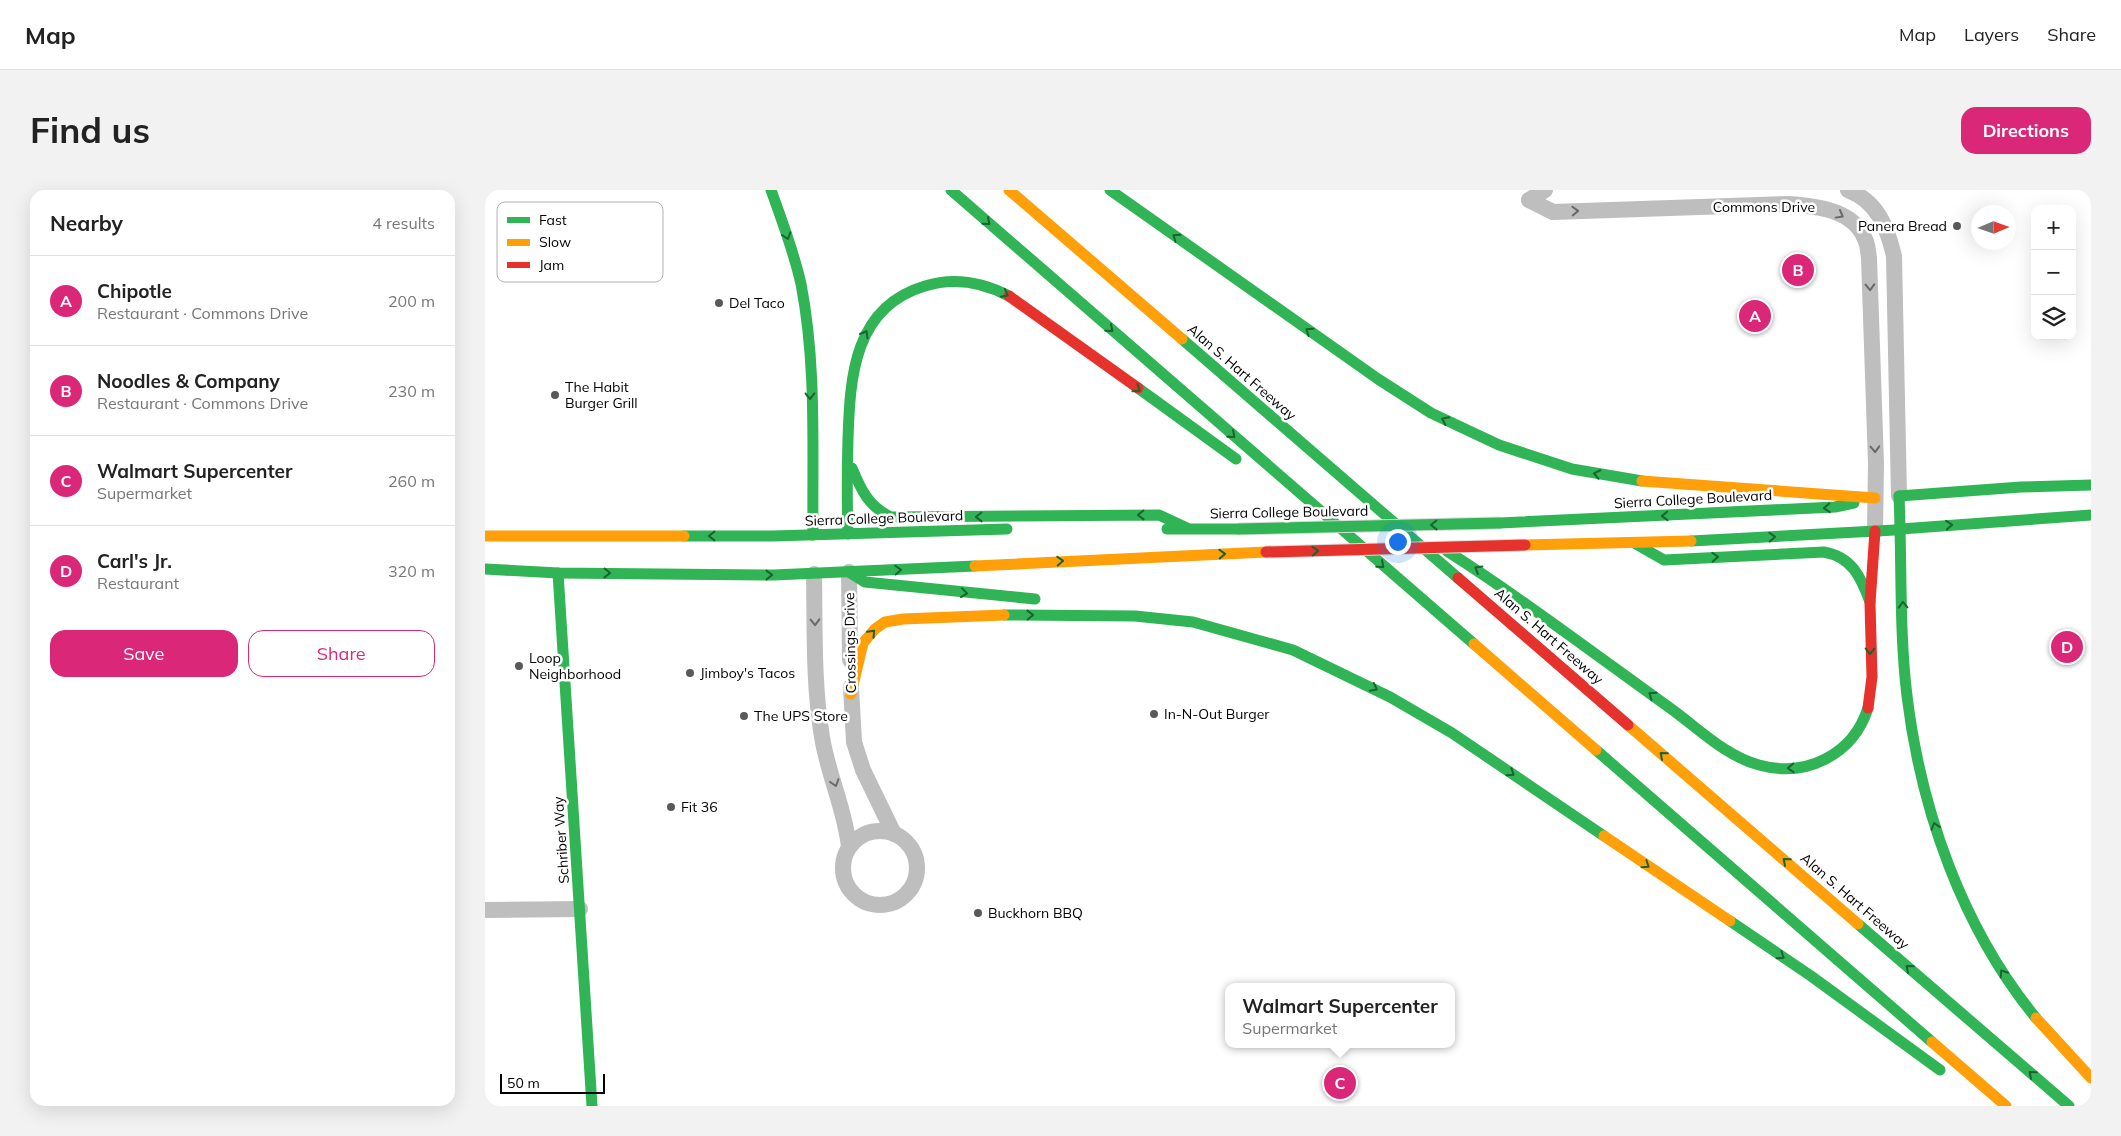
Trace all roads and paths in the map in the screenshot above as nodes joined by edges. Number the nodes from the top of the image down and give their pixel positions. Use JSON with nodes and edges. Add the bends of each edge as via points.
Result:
{"nodes":[{"id":1,"x":771,"y":190,"type":"edge"},
{"id":2,"x":951,"y":190,"type":"edge"},
{"id":3,"x":1009,"y":190,"type":"edge"},
{"id":4,"x":1110,"y":190,"type":"edge"},
{"id":5,"x":1545,"y":190,"type":"edge"},
{"id":6,"x":1848,"y":190,"type":"edge"},
{"id":7,"x":847,"y":452,"type":"junction"},
{"id":8,"x":1245,"y":465,"type":"dead end"},
{"id":9,"x":1268,"y":482,"type":"dead end"},
{"id":10,"x":2091,"y":485,"type":"edge"},
{"id":11,"x":1899,"y":496,"type":"junction"},
{"id":12,"x":1875,"y":498,"type":"junction"},
{"id":13,"x":1380,"y":510,"type":"junction"},
{"id":14,"x":2091,"y":515,"type":"edge"},
{"id":15,"x":1187,"y":528,"type":"junction"},
{"id":16,"x":1019,"y":529,"type":"dead end"},
{"id":17,"x":1157,"y":529,"type":"dead end"},
{"id":18,"x":1901,"y":529,"type":"junction"},
{"id":19,"x":1875,"y":531,"type":"junction"},
{"id":20,"x":485,"y":536,"type":"edge"},
{"id":21,"x":848,"y":538,"type":"junction"},
{"id":22,"x":813,"y":540,"type":"junction"},
{"id":23,"x":1636,"y":544,"type":"junction"},
{"id":24,"x":1363,"y":549,"type":"junction"},
{"id":25,"x":849,"y":565,"type":"junction"},
{"id":26,"x":485,"y":569,"type":"edge"},
{"id":27,"x":814,"y":569,"type":"junction"},
{"id":28,"x":558,"y":573,"type":"junction"},
{"id":29,"x":1048,"y":600,"type":"dead end"},
{"id":30,"x":1870,"y":602,"type":"junction"},
{"id":31,"x":1088,"y":604,"type":"dead end"},
{"id":32,"x":1193,"y":622,"type":"junction"},
{"id":33,"x":851,"y":694,"type":"junction"},
{"id":34,"x":894,"y":834,"type":"junction"},
{"id":35,"x":849,"y":847,"type":"junction"},
{"id":36,"x":580,"y":909,"type":"junction"},
{"id":37,"x":485,"y":910,"type":"edge"},
{"id":38,"x":1950,"y":1078,"type":"dead end"},
{"id":39,"x":2091,"y":1078,"type":"edge"},
{"id":40,"x":1973,"y":1093,"type":"dead end"},
{"id":41,"x":593,"y":1106,"type":"edge"},
{"id":42,"x":1994,"y":1106,"type":"edge"},
{"id":43,"x":2006,"y":1106,"type":"edge"},
{"id":44,"x":2069,"y":1106,"type":"edge"}],
"edges":[{"from":1,"to":22,"type":"main road","one_way":true,"via":[[793,253],[806,323]]},
{"from":2,"to":24,"type":"main road","one_way":true},
{"from":3,"to":13,"type":"main road","name":"Alan S. Hart Freeway"},
{"from":12,"to":4,"type":"main road","one_way":true,"via":[[1645,482],[1572,469],[1499,445],[1431,413],[1378,379]]},
{"from":5,"to":12,"type":"street","name":"Commons Drive","one_way":true,"via":[[1529,200],[1553,212],[1788,204],[1819,206],[1855,224],[1865,238],[1869,258]]},
{"from":6,"to":11,"type":"street","via":[[1874,208],[1887,227],[1894,256]]},
{"from":7,"to":8,"type":"main road","one_way":true,"via":[[850,380],[862,338],[876,318],[905,294],[932,283],[954,281],[979,283],[1018,301]]},
{"from":15,"to":7,"type":"main road","one_way":true,"via":[[1159,515],[891,517],[875,510],[865,498]]},
{"from":7,"to":21,"type":"main road"},
{"from":9,"to":24,"type":"main road"},
{"from":10,"to":11,"type":"main road","name":"Sierra College Boulevard","via":[[2021,486]]},
{"from":11,"to":12,"type":"main road","name":"Sierra College Boulevard"},
{"from":11,"to":18,"type":"main road"},
{"from":12,"to":15,"type":"main road","name":"Sierra College Boulevard","one_way":true,"bridge":true,"via":[[1835,507],[1500,523]]},
{"from":12,"to":19,"type":"street","name":"Commons Drive"},
{"from":30,"to":13,"type":"main road","one_way":true,"via":[[1870,701],[1864,722],[1853,739],[1820,763],[1801,768],[1778,768],[1758,764],[1735,753],[1490,577]]},
{"from":44,"to":13,"type":"main road","name":"Alan S. Hart Freeway","one_way":true},
{"from":18,"to":14,"type":"main road","one_way":true},
{"from":15,"to":17,"type":"main road","name":"Sierra College Boulevard"},
{"from":16,"to":21,"type":"main road","name":"Sierra College Boulevard"},
{"from":18,"to":19,"type":"main road"},
{"from":39,"to":18,"type":"main road","one_way":true,"via":[[2028,1008],[2005,976],[1949,868],[1927,799],[1907,696]]},
{"from":23,"to":19,"type":"main road","one_way":true},
{"from":19,"to":30,"type":"main road"},
{"from":22,"to":20,"type":"main road","name":"Sierra College Boulevard","one_way":true},
{"from":21,"to":22,"type":"main road","name":"Sierra College Boulevard"},
{"from":25,"to":23,"type":"main road","one_way":true,"bridge":true},
{"from":23,"to":30,"type":"main road","one_way":true,"via":[[1664,560],[1835,554],[1857,569]]},
{"from":24,"to":43,"type":"main road","one_way":true},
{"from":25,"to":27,"type":"main road"},
{"from":25,"to":29,"type":"main road","one_way":true,"via":[[865,582]]},
{"from":25,"to":33,"type":"street","name":"Crossings Drive"},
{"from":26,"to":28,"type":"main road"},
{"from":28,"to":27,"type":"main road","one_way":true},
{"from":27,"to":35,"type":"street","one_way":true,"via":[[819,717],[846,822]]},
{"from":28,"to":36,"type":"main road","name":"Schriber Way"},
{"from":31,"to":32,"type":"main road","via":[[1137,607],[1177,614]]},
{"from":33,"to":32,"type":"main road","one_way":true,"via":[[863,643],[885,622],[1104,614]]},
{"from":32,"to":38,"type":"main road","one_way":true,"via":[[1293,650],[1391,697],[1452,733],[1811,976]]},
{"from":33,"to":34,"type":"street","name":"Crossings Drive","via":[[854,742],[863,770]]},
{"from":34,"to":35,"type":"street","via":[[869,833]]},
{"from":34,"to":35,"type":"street","via":[[913,850],[917,867],[912,888],[896,902],[879,906],[856,896],[844,878],[843,866]]},
{"from":36,"to":37,"type":"street"},
{"from":36,"to":41,"type":"main road","name":"Schriber Way"},
{"from":40,"to":42,"type":"main road"}]}
